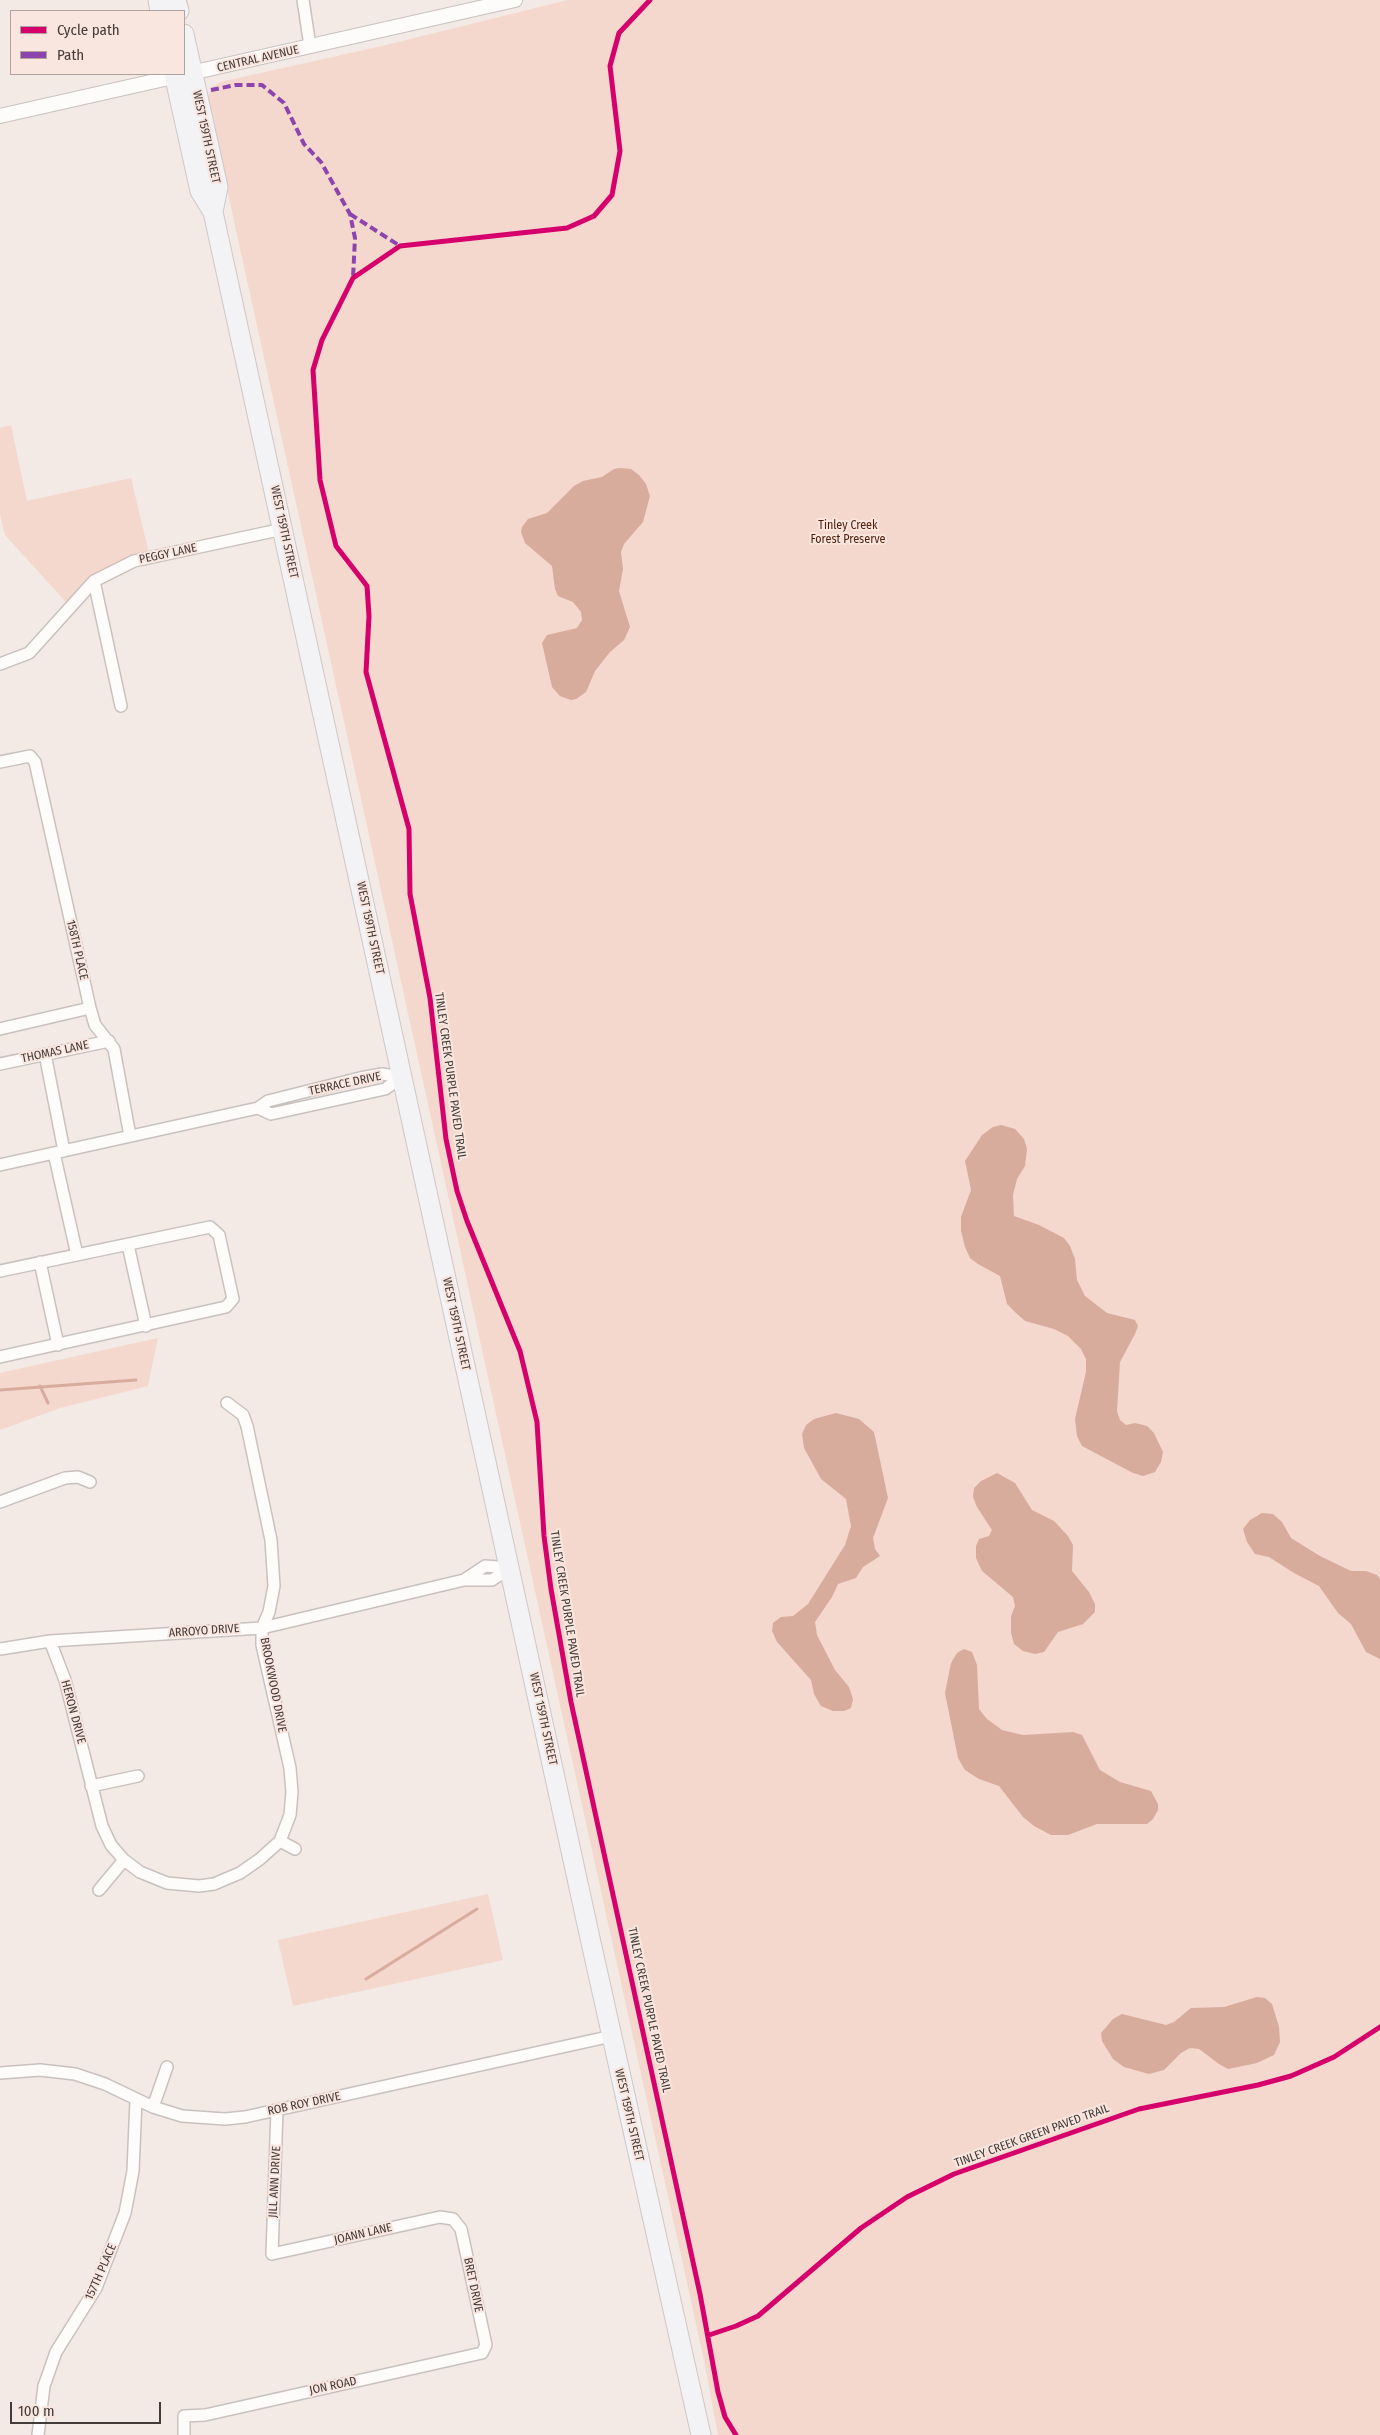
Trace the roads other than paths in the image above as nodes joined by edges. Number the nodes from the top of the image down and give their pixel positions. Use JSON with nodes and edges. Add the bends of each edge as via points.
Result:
{"nodes":[{"id":1,"x":303,"y":0,"type":"edge"},
{"id":2,"x":515,"y":0,"type":"edge"},
{"id":3,"x":310,"y":46,"type":"junction"},
{"id":4,"x":185,"y":74,"type":"edge"},
{"id":5,"x":181,"y":75,"type":"edge"},
{"id":6,"x":0,"y":116,"type":"edge"},
{"id":7,"x":283,"y":529,"type":"junction"},
{"id":8,"x":94,"y":581,"type":"junction"},
{"id":9,"x":0,"y":664,"type":"edge"},
{"id":10,"x":121,"y":706,"type":"dead end"},
{"id":11,"x":0,"y":762,"type":"edge"},
{"id":12,"x":90,"y":1008,"type":"junction"},
{"id":13,"x":0,"y":1030,"type":"edge"},
{"id":14,"x":109,"y":1041,"type":"junction"},
{"id":15,"x":45,"y":1054,"type":"junction"},
{"id":16,"x":0,"y":1064,"type":"edge"},
{"id":17,"x":402,"y":1077,"type":"junction"},
{"id":18,"x":130,"y":1136,"type":"junction"},
{"id":19,"x":59,"y":1152,"type":"junction"},
{"id":20,"x":0,"y":1165,"type":"edge"},
{"id":21,"x":128,"y":1245,"type":"junction"},
{"id":22,"x":77,"y":1255,"type":"junction"},
{"id":23,"x":40,"y":1262,"type":"junction"},
{"id":24,"x":0,"y":1271,"type":"edge"},
{"id":25,"x":146,"y":1326,"type":"junction"},
{"id":26,"x":58,"y":1345,"type":"junction"},
{"id":27,"x":0,"y":1357,"type":"edge"},
{"id":28,"x":227,"y":1403,"type":"dead end"},
{"id":29,"x":90,"y":1482,"type":"dead end"},
{"id":30,"x":0,"y":1502,"type":"edge"},
{"id":31,"x":510,"y":1568,"type":"junction"},
{"id":32,"x":262,"y":1628,"type":"junction"},
{"id":33,"x":50,"y":1641,"type":"junction"},
{"id":34,"x":0,"y":1649,"type":"edge"},
{"id":35,"x":138,"y":1776,"type":"dead end"},
{"id":36,"x":92,"y":1786,"type":"junction"},
{"id":37,"x":280,"y":1840,"type":"junction"},
{"id":38,"x":295,"y":1849,"type":"dead end"},
{"id":39,"x":124,"y":1860,"type":"junction"},
{"id":40,"x":99,"y":1890,"type":"dead end"},
{"id":41,"x":612,"y":2036,"type":"junction"},
{"id":42,"x":167,"y":2067,"type":"dead end"},
{"id":43,"x":0,"y":2073,"type":"edge"},
{"id":44,"x":136,"y":2100,"type":"junction"},
{"id":45,"x":153,"y":2107,"type":"junction"},
{"id":46,"x":277,"y":2110,"type":"junction"},
{"id":47,"x":453,"y":2219,"type":"joint"},
{"id":48,"x":272,"y":2254,"type":"joint"},
{"id":49,"x":482,"y":2353,"type":"joint"},
{"id":50,"x":38,"y":2435,"type":"edge"},
{"id":51,"x":184,"y":2435,"type":"edge"},
{"id":52,"x":701,"y":2435,"type":"edge"}],
"edges":[{"from":1,"to":3,"type":"street"},
{"from":2,"to":3,"type":"street","name":"CENTRAL AVENUE"},
{"from":3,"to":4,"type":"street","name":"CENTRAL AVENUE"},
{"from":5,"to":6,"type":"street","name":"CENTRAL AVENUE"},
{"from":5,"to":7,"type":"main road","name":"WEST 159TH STREET","via":[[200,191],[213,212]]},
{"from":7,"to":8,"type":"street","name":"PEGGY LANE","via":[[134,561]]},
{"from":7,"to":17,"type":"main road","name":"WEST 159TH STREET"},
{"from":8,"to":9,"type":"street","name":"PEGGY LANE","via":[[30,653]]},
{"from":8,"to":10,"type":"street"},
{"from":11,"to":12,"type":"street","name":"158TH PLACE","via":[[26,757],[33,758],[37,766]]},
{"from":12,"to":13,"type":"street"},
{"from":12,"to":14,"type":"street","name":"158TH PLACE","via":[[95,1025]]},
{"from":14,"to":15,"type":"street","name":"THOMAS LANE"},
{"from":14,"to":18,"type":"street","name":"158TH PLACE","via":[[114,1049]]},
{"from":15,"to":16,"type":"street","name":"THOMAS LANE"},
{"from":15,"to":19,"type":"street"},
{"from":17,"to":18,"type":"street","name":"TERRACE DRIVE","via":[[385,1089],[271,1114],[258,1108]]},
{"from":17,"to":31,"type":"main road","name":"WEST 159TH STREET"},
{"from":18,"to":19,"type":"street","name":"TERRACE DRIVE"},
{"from":19,"to":20,"type":"street","name":"TERRACE DRIVE"},
{"from":19,"to":22,"type":"street"},
{"from":21,"to":22,"type":"street"},
{"from":21,"to":25,"type":"street"},
{"from":21,"to":25,"type":"street","via":[[210,1227],[219,1235],[233,1299],[226,1307]]},
{"from":22,"to":23,"type":"street"},
{"from":23,"to":24,"type":"street"},
{"from":23,"to":26,"type":"street"},
{"from":25,"to":26,"type":"street"},
{"from":26,"to":27,"type":"street"},
{"from":28,"to":32,"type":"street","name":"BROOKWOOD DRIVE","via":[[243,1415],[248,1426],[271,1540],[274,1586],[270,1612]]},
{"from":29,"to":30,"type":"street","via":[[65,1478]]},
{"from":31,"to":32,"type":"street","name":"ARROYO DRIVE","via":[[485,1566],[464,1580]]},
{"from":31,"to":41,"type":"main road","name":"WEST 159TH STREET"},
{"from":32,"to":33,"type":"street","name":"ARROYO DRIVE"},
{"from":32,"to":37,"type":"street","name":"BROOKWOOD DRIVE","via":[[262,1645],[290,1768],[290,1815]]},
{"from":33,"to":34,"type":"street","name":"ARROYO DRIVE"},
{"from":33,"to":36,"type":"street","name":"HERON DRIVE","via":[[65,1680]]},
{"from":35,"to":36,"type":"street"},
{"from":36,"to":39,"type":"street","name":"HERON DRIVE","via":[[102,1826],[111,1845]]},
{"from":37,"to":38,"type":"street"},
{"from":37,"to":39,"type":"street","name":"HERON DRIVE","via":[[240,1873],[224,1881],[199,1886],[155,1880]]},
{"from":39,"to":40,"type":"street"},
{"from":41,"to":46,"type":"street","name":"ROB ROY DRIVE"},
{"from":41,"to":52,"type":"main road","name":"WEST 159TH STREET"},
{"from":42,"to":45,"type":"street"},
{"from":43,"to":44,"type":"street","name":"ROB ROY DRIVE","via":[[40,2070],[75,2074],[105,2084]]},
{"from":44,"to":45,"type":"street","name":"ROB ROY DRIVE"},
{"from":44,"to":50,"type":"street","name":"157TH PLACE","via":[[133,2171],[125,2213],[96,2288],[56,2352],[44,2386]]},
{"from":45,"to":46,"type":"street","name":"ROB ROY DRIVE","via":[[206,2119],[244,2117]]},
{"from":46,"to":48,"type":"street","name":"JILL ANN DRIVE"},
{"from":47,"to":48,"type":"street","name":"JOANN LANE","via":[[440,2217]]},
{"from":47,"to":49,"type":"street","name":"BRET DRIVE","via":[[461,2229],[485,2337]]},
{"from":49,"to":51,"type":"street","name":"JON ROAD","via":[[205,2415],[184,2416]]}]}
